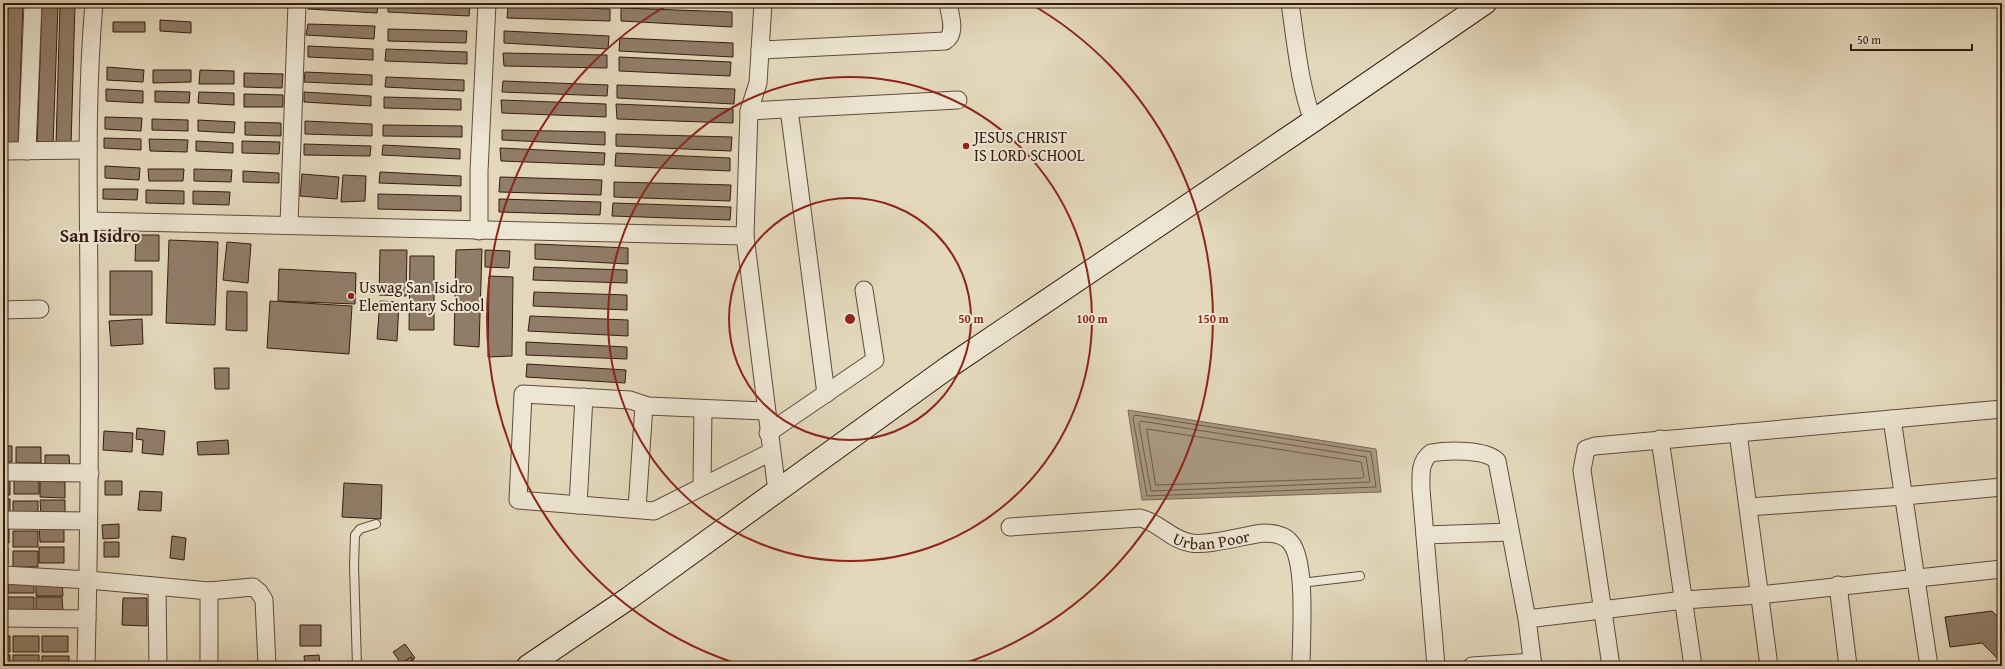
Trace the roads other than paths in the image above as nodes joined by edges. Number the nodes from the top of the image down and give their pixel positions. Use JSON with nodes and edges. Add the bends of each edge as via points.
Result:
{"nodes":[{"id":1,"x":33,"y":3,"type":"edge"},
{"id":2,"x":94,"y":3,"type":"edge"},
{"id":3,"x":297,"y":3,"type":"edge"},
{"id":4,"x":487,"y":3,"type":"edge"},
{"id":5,"x":763,"y":3,"type":"edge"},
{"id":6,"x":948,"y":3,"type":"edge"},
{"id":7,"x":1290,"y":3,"type":"edge"},
{"id":8,"x":1485,"y":3,"type":"edge"},
{"id":9,"x":760,"y":50,"type":"junction"},
{"id":10,"x":958,"y":100,"type":"dead end"},
{"id":11,"x":789,"y":109,"type":"junction"},
{"id":12,"x":749,"y":111,"type":"junction"},
{"id":13,"x":1313,"y":121,"type":"junction"},
{"id":14,"x":88,"y":150,"type":"junction"},
{"id":15,"x":3,"y":151,"type":"edge"},
{"id":16,"x":27,"y":151,"type":"junction"},
{"id":17,"x":89,"y":221,"type":"junction"},
{"id":18,"x":288,"y":224,"type":"junction"},
{"id":19,"x":479,"y":231,"type":"junction"},
{"id":20,"x":745,"y":236,"type":"junction"},
{"id":21,"x":864,"y":290,"type":"dead end"},
{"id":22,"x":40,"y":309,"type":"dead end"},
{"id":23,"x":3,"y":310,"type":"edge"},
{"id":24,"x":826,"y":394,"type":"junction"},
{"id":25,"x":584,"y":397,"type":"junction"},
{"id":26,"x":644,"y":405,"type":"junction"},
{"id":27,"x":703,"y":409,"type":"junction"},
{"id":28,"x":2002,"y":409,"type":"edge"},
{"id":29,"x":766,"y":411,"type":"junction"},
{"id":30,"x":1892,"y":419,"type":"junction"},
{"id":31,"x":768,"y":433,"type":"junction"},
{"id":32,"x":1738,"y":433,"type":"junction"},
{"id":33,"x":1660,"y":439,"type":"junction"},
{"id":34,"x":771,"y":452,"type":"junction"},
{"id":35,"x":3,"y":472,"type":"edge"},
{"id":36,"x":90,"y":473,"type":"junction"},
{"id":37,"x":702,"y":485,"type":"junction"},
{"id":38,"x":2002,"y":487,"type":"edge"},
{"id":39,"x":776,"y":492,"type":"junction"},
{"id":40,"x":1904,"y":496,"type":"junction"},
{"id":41,"x":578,"y":505,"type":"junction"},
{"id":42,"x":1748,"y":507,"type":"junction"},
{"id":43,"x":638,"y":509,"type":"junction"},
{"id":44,"x":3,"y":520,"type":"edge"},
{"id":45,"x":87,"y":521,"type":"junction"},
{"id":46,"x":376,"y":524,"type":"dead end"},
{"id":47,"x":1010,"y":527,"type":"dead end"},
{"id":48,"x":1510,"y":532,"type":"junction"},
{"id":49,"x":1425,"y":535,"type":"junction"},
{"id":50,"x":2002,"y":569,"type":"edge"},
{"id":51,"x":3,"y":575,"type":"edge"},
{"id":52,"x":1360,"y":576,"type":"dead end"},
{"id":53,"x":1917,"y":577,"type":"junction"},
{"id":54,"x":89,"y":580,"type":"junction"},
{"id":55,"x":1301,"y":582,"type":"junction"},
{"id":56,"x":1838,"y":586,"type":"junction"},
{"id":57,"x":157,"y":587,"type":"junction"},
{"id":58,"x":209,"y":592,"type":"junction"},
{"id":59,"x":1759,"y":595,"type":"junction"},
{"id":60,"x":1684,"y":600,"type":"junction"},
{"id":61,"x":1603,"y":611,"type":"junction"},
{"id":62,"x":3,"y":618,"type":"edge"},
{"id":63,"x":87,"y":619,"type":"junction"},
{"id":64,"x":1527,"y":619,"type":"junction"},
{"id":65,"x":1533,"y":664,"type":"edge"},
{"id":66,"x":86,"y":666,"type":"edge"},
{"id":67,"x":158,"y":666,"type":"edge"},
{"id":68,"x":209,"y":666,"type":"edge"},
{"id":69,"x":267,"y":666,"type":"edge"},
{"id":70,"x":357,"y":666,"type":"edge"},
{"id":71,"x":528,"y":666,"type":"edge"},
{"id":72,"x":1301,"y":666,"type":"edge"},
{"id":73,"x":1436,"y":666,"type":"edge"},
{"id":74,"x":1472,"y":666,"type":"edge"},
{"id":75,"x":1611,"y":666,"type":"edge"},
{"id":76,"x":1693,"y":666,"type":"edge"},
{"id":77,"x":1769,"y":666,"type":"edge"},
{"id":78,"x":1848,"y":666,"type":"edge"},
{"id":79,"x":1929,"y":666,"type":"edge"}],
"edges":[{"from":1,"to":16,"type":"street"},
{"from":2,"to":14,"type":"street","via":[[89,55]]},
{"from":3,"to":18,"type":"street"},
{"from":4,"to":19,"type":"street","via":[[479,171]]},
{"from":5,"to":9,"type":"street"},
{"from":6,"to":9,"type":"street","via":[[952,33],[945,41]]},
{"from":7,"to":13,"type":"street","via":[[1300,78]]},
{"from":8,"to":13,"type":"street"},
{"from":9,"to":12,"type":"street","via":[[758,83]]},
{"from":10,"to":11,"type":"street"},
{"from":11,"to":12,"type":"street"},
{"from":11,"to":24,"type":"street"},
{"from":12,"to":20,"type":"street"},
{"from":13,"to":39,"type":"street","via":[[950,366]]},
{"from":14,"to":16,"type":"street"},
{"from":14,"to":17,"type":"street"},
{"from":15,"to":16,"type":"street"},
{"from":17,"to":18,"type":"street"},
{"from":17,"to":36,"type":"street"},
{"from":18,"to":19,"type":"street"},
{"from":19,"to":20,"type":"street"},
{"from":20,"to":29,"type":"street"},
{"from":21,"to":24,"type":"street","via":[[875,360]]},
{"from":22,"to":23,"type":"street"},
{"from":24,"to":31,"type":"street"},
{"from":25,"to":26,"type":"street","via":[[630,400]]},
{"from":25,"to":41,"type":"street"},
{"from":25,"to":41,"type":"street","via":[[523,394],[518,500]]},
{"from":26,"to":27,"type":"street"},
{"from":26,"to":43,"type":"street"},
{"from":27,"to":29,"type":"street"},
{"from":27,"to":37,"type":"street"},
{"from":28,"to":30,"type":"street"},
{"from":29,"to":31,"type":"street"},
{"from":30,"to":32,"type":"street"},
{"from":30,"to":40,"type":"street"},
{"from":31,"to":34,"type":"street"},
{"from":32,"to":33,"type":"street"},
{"from":32,"to":42,"type":"street"},
{"from":33,"to":60,"type":"street"},
{"from":33,"to":61,"type":"street","via":[[1592,446],[1584,453],[1582,470]]},
{"from":34,"to":37,"type":"street"},
{"from":34,"to":39,"type":"street"},
{"from":35,"to":36,"type":"street"},
{"from":36,"to":45,"type":"street"},
{"from":37,"to":43,"type":"street","via":[[654,510]]},
{"from":38,"to":40,"type":"street"},
{"from":39,"to":71,"type":"street","via":[[629,598]]},
{"from":40,"to":42,"type":"street"},
{"from":40,"to":53,"type":"street"},
{"from":41,"to":43,"type":"street"},
{"from":42,"to":59,"type":"street"},
{"from":44,"to":45,"type":"street"},
{"from":45,"to":54,"type":"street"},
{"from":46,"to":70,"type":"lane","via":[[360,529],[355,535]]},
{"from":47,"to":55,"type":"street","name":"Urban Poor","via":[[1140,518],[1150,520],[1180,541],[1193,543],[1264,533],[1278,534],[1291,542],[1298,554]]},
{"from":48,"to":49,"type":"street"},
{"from":48,"to":49,"type":"street","via":[[1495,459],[1475,452],[1436,452],[1428,456],[1421,470]]},
{"from":48,"to":64,"type":"street"},
{"from":49,"to":73,"type":"street"},
{"from":50,"to":53,"type":"street"},
{"from":51,"to":54,"type":"street"},
{"from":52,"to":55,"type":"lane"},
{"from":53,"to":56,"type":"street"},
{"from":53,"to":79,"type":"street"},
{"from":54,"to":57,"type":"street"},
{"from":54,"to":63,"type":"street"},
{"from":55,"to":72,"type":"street","name":"Urban Poor"},
{"from":56,"to":59,"type":"street"},
{"from":56,"to":78,"type":"street"},
{"from":57,"to":58,"type":"street"},
{"from":57,"to":67,"type":"street"},
{"from":58,"to":68,"type":"street"},
{"from":58,"to":69,"type":"street","via":[[253,587],[259,592],[264,600]]},
{"from":59,"to":60,"type":"street"},
{"from":59,"to":77,"type":"street"},
{"from":60,"to":61,"type":"street"},
{"from":60,"to":76,"type":"street"},
{"from":61,"to":64,"type":"street"},
{"from":61,"to":75,"type":"street"},
{"from":62,"to":63,"type":"street"},
{"from":63,"to":66,"type":"street"},
{"from":64,"to":65,"type":"street"},
{"from":65,"to":74,"type":"street"}]}
